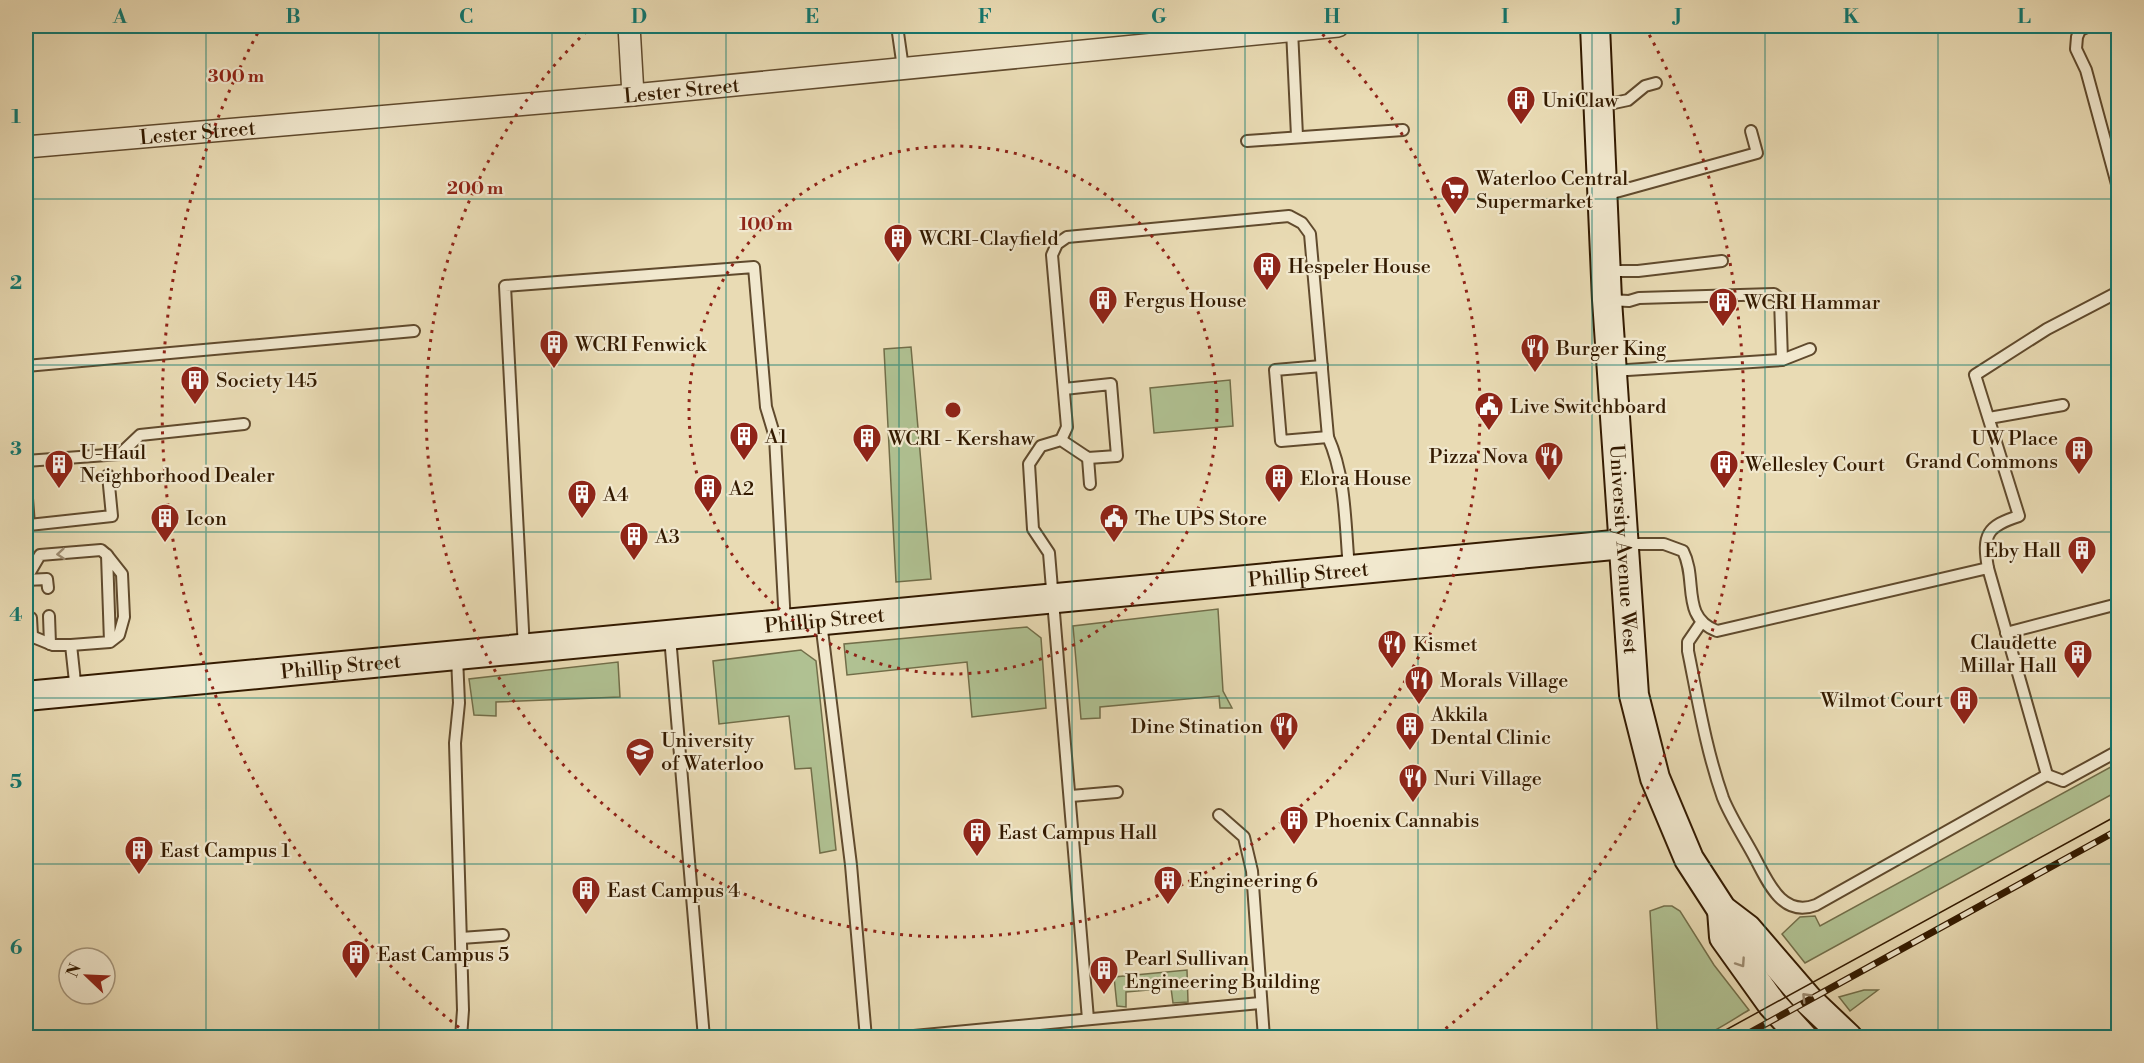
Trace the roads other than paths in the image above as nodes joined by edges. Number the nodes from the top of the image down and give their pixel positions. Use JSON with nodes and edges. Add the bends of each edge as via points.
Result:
{"nodes":[{"id":1,"x":629,"y":26,"type":"edge"},
{"id":2,"x":897,"y":26,"type":"edge"},
{"id":3,"x":1338,"y":26,"type":"edge"},
{"id":4,"x":1595,"y":26,"type":"edge"},
{"id":5,"x":2089,"y":26,"type":"edge"},
{"id":6,"x":1232,"y":30,"type":"edge"},
{"id":7,"x":1292,"y":30,"type":"junction"},
{"id":8,"x":903,"y":68,"type":"junction"},
{"id":9,"x":1656,"y":83,"type":"dead end"},
{"id":10,"x":633,"y":95,"type":"junction"},
{"id":11,"x":1597,"y":106,"type":"junction"},
{"id":12,"x":1404,"y":130,"type":"dead end"},
{"id":13,"x":1751,"y":131,"type":"dead end"},
{"id":14,"x":1297,"y":136,"type":"junction"},
{"id":15,"x":1246,"y":141,"type":"dead end"},
{"id":16,"x":26,"y":147,"type":"edge"},
{"id":17,"x":2118,"y":188,"type":"edge"},
{"id":18,"x":1601,"y":196,"type":"junction"},
{"id":19,"x":1722,"y":261,"type":"dead end"},
{"id":20,"x":1605,"y":271,"type":"junction"},
{"id":21,"x":2118,"y":292,"type":"edge"},
{"id":22,"x":1607,"y":300,"type":"junction"},
{"id":23,"x":414,"y":332,"type":"dead end"},
{"id":24,"x":1810,"y":349,"type":"dead end"},
{"id":25,"x":1782,"y":360,"type":"junction"},
{"id":26,"x":26,"y":366,"type":"edge"},
{"id":27,"x":1322,"y":366,"type":"junction"},
{"id":28,"x":1612,"y":371,"type":"junction"},
{"id":29,"x":1064,"y":389,"type":"junction"},
{"id":30,"x":2063,"y":405,"type":"dead end"},
{"id":31,"x":1989,"y":418,"type":"junction"},
{"id":32,"x":244,"y":424,"type":"dead end"},
{"id":33,"x":1328,"y":437,"type":"junction"},
{"id":34,"x":1061,"y":440,"type":"junction"},
{"id":35,"x":1088,"y":458,"type":"junction"},
{"id":36,"x":26,"y":460,"type":"edge"},
{"id":37,"x":108,"y":475,"type":"dead end"},
{"id":38,"x":1090,"y":484,"type":"dead end"},
{"id":39,"x":26,"y":485,"type":"edge"},
{"id":40,"x":27,"y":526,"type":"edge"},
{"id":41,"x":1624,"y":544,"type":"junction"},
{"id":42,"x":107,"y":555,"type":"junction"},
{"id":43,"x":1988,"y":568,"type":"junction"},
{"id":44,"x":1349,"y":570,"type":"junction"},
{"id":45,"x":28,"y":582,"type":"edge"},
{"id":46,"x":48,"y":588,"type":"dead end"},
{"id":47,"x":1054,"y":599,"type":"junction"},
{"id":48,"x":2114,"y":605,"type":"dead end"},
{"id":49,"x":49,"y":616,"type":"dead end"},
{"id":50,"x":32,"y":618,"type":"dead end"},
{"id":51,"x":821,"y":622,"type":"junction"},
{"id":52,"x":1701,"y":623,"type":"junction"},
{"id":53,"x":785,"y":625,"type":"junction"},
{"id":54,"x":2006,"y":633,"type":"junction"},
{"id":55,"x":29,"y":635,"type":"edge"},
{"id":56,"x":670,"y":635,"type":"junction"},
{"id":57,"x":110,"y":642,"type":"junction"},
{"id":58,"x":50,"y":644,"type":"junction"},
{"id":59,"x":71,"y":645,"type":"junction"},
{"id":60,"x":524,"y":649,"type":"junction"},
{"id":61,"x":457,"y":656,"type":"junction"},
{"id":62,"x":76,"y":691,"type":"junction"},
{"id":63,"x":26,"y":696,"type":"edge"},
{"id":64,"x":2118,"y":751,"type":"edge"},
{"id":65,"x":2048,"y":775,"type":"junction"},
{"id":66,"x":1117,"y":792,"type":"dead end"},
{"id":67,"x":1071,"y":796,"type":"junction"},
{"id":68,"x":1219,"y":815,"type":"dead end"},
{"id":69,"x":1722,"y":910,"type":"junction"},
{"id":70,"x":503,"y":934,"type":"dead end"},
{"id":71,"x":461,"y":938,"type":"junction"},
{"id":72,"x":1260,"y":1002,"type":"junction"},
{"id":73,"x":1088,"y":1019,"type":"junction"},
{"id":74,"x":917,"y":1036,"type":"edge"},
{"id":75,"x":461,"y":1038,"type":"edge"},
{"id":76,"x":704,"y":1038,"type":"edge"},
{"id":77,"x":866,"y":1038,"type":"edge"},
{"id":78,"x":892,"y":1038,"type":"edge"},
{"id":79,"x":1264,"y":1038,"type":"edge"},
{"id":80,"x":1803,"y":1038,"type":"edge"},
{"id":81,"x":1848,"y":1038,"type":"edge"}],
"edges":[{"from":1,"to":10,"type":"street"},
{"from":2,"to":8,"type":"lane"},
{"from":3,"to":7,"type":"street","name":"Lester Street"},
{"from":4,"to":11,"type":"street","name":"University Avenue West"},
{"from":5,"to":17,"type":"lane","via":[[2076,37],[2076,49],[2086,70]]},
{"from":6,"to":7,"type":"street","name":"Lester Street"},
{"from":6,"to":8,"type":"street","name":"Lester Street"},
{"from":7,"to":14,"type":"lane"},
{"from":8,"to":10,"type":"street","name":"Lester Street"},
{"from":9,"to":11,"type":"lane","via":[[1645,86],[1628,100]]},
{"from":10,"to":16,"type":"street","name":"Lester Street"},
{"from":11,"to":18,"type":"street","name":"University Avenue West"},
{"from":12,"to":14,"type":"lane"},
{"from":13,"to":18,"type":"lane","via":[[1757,153]]},
{"from":14,"to":15,"type":"lane"},
{"from":18,"to":20,"type":"street","name":"University Avenue West"},
{"from":19,"to":20,"type":"lane"},
{"from":20,"to":22,"type":"street","name":"University Avenue West"},
{"from":21,"to":31,"type":"lane","via":[[2047,329],[1975,375]]},
{"from":22,"to":25,"type":"lane","via":[[1774,294],[1780,299]]},
{"from":22,"to":28,"type":"street","name":"University Avenue West"},
{"from":23,"to":26,"type":"lane"},
{"from":24,"to":25,"type":"lane"},
{"from":25,"to":28,"type":"lane"},
{"from":27,"to":29,"type":"lane","via":[[1310,234],[1302,223],[1289,216],[1061,239],[1052,255]]},
{"from":27,"to":33,"type":"lane"},
{"from":27,"to":33,"type":"lane","via":[[1275,370],[1281,441]]},
{"from":28,"to":41,"type":"street","name":"University Avenue West"},
{"from":29,"to":34,"type":"lane","via":[[1067,427]]},
{"from":29,"to":35,"type":"lane","via":[[1111,384],[1117,456]]},
{"from":30,"to":31,"type":"lane"},
{"from":31,"to":43,"type":"lane","via":[[2019,516],[1998,522],[1987,536]]},
{"from":32,"to":36,"type":"lane","via":[[140,435],[120,454]]},
{"from":33,"to":44,"type":"lane","via":[[1337,456]]},
{"from":34,"to":35,"type":"lane"},
{"from":34,"to":47,"type":"lane","via":[[1050,441],[1033,454],[1028,475],[1033,529],[1049,553]]},
{"from":35,"to":38,"type":"lane"},
{"from":37,"to":40,"type":"lane","via":[[112,516]]},
{"from":39,"to":40,"type":"lane"},
{"from":41,"to":44,"type":"street","name":"Phillip Street"},
{"from":41,"to":52,"type":"lane","via":[[1664,544],[1683,551],[1693,608]]},
{"from":41,"to":69,"type":"street","name":"University Avenue West","via":[[1634,695],[1641,730],[1678,836]]},
{"from":42,"to":45,"type":"lane","one_way":true,"via":[[101,550],[40,555]]},
{"from":42,"to":57,"type":"lane"},
{"from":42,"to":57,"type":"lane","via":[[122,574],[125,591],[119,635]]},
{"from":43,"to":52,"type":"lane","via":[[1726,631]]},
{"from":43,"to":54,"type":"lane"},
{"from":44,"to":47,"type":"street","name":"Phillip Street"},
{"from":45,"to":46,"type":"lane","via":[[47,579]]},
{"from":47,"to":51,"type":"street","name":"Phillip Street"},
{"from":47,"to":67,"type":"lane"},
{"from":48,"to":54,"type":"lane"},
{"from":49,"to":58,"type":"lane"},
{"from":50,"to":55,"type":"lane"},
{"from":51,"to":53,"type":"street","name":"Phillip Street"},
{"from":51,"to":77,"type":"lane"},
{"from":52,"to":65,"type":"lane","via":[[1691,636],[1688,651],[1724,800],[1776,895],[1792,906],[1804,909],[1816,904]]},
{"from":53,"to":56,"type":"street","name":"Phillip Street"},
{"from":53,"to":60,"type":"lane","via":[[775,437],[766,407],[754,267],[505,286]]},
{"from":54,"to":65,"type":"lane"},
{"from":55,"to":58,"type":"lane"},
{"from":56,"to":60,"type":"street","name":"Phillip Street"},
{"from":56,"to":76,"type":"lane"},
{"from":57,"to":59,"type":"lane"},
{"from":58,"to":59,"type":"lane"},
{"from":59,"to":62,"type":"lane"},
{"from":60,"to":61,"type":"street","name":"Phillip Street"},
{"from":61,"to":62,"type":"street","name":"Phillip Street"},
{"from":61,"to":71,"type":"lane","via":[[459,703],[455,743]]},
{"from":62,"to":63,"type":"street","name":"Phillip Street"},
{"from":64,"to":65,"type":"lane","via":[[2063,781]]},
{"from":66,"to":67,"type":"lane"},
{"from":67,"to":73,"type":"lane"},
{"from":68,"to":72,"type":"lane","via":[[1244,837],[1252,871]]},
{"from":69,"to":80,"type":"street","name":"University Avenue West","one_way":true,"via":[[1724,937],[1772,1005]]},
{"from":81,"to":69,"type":"street","name":"University Avenue West","one_way":true,"via":[[1747,929]]},
{"from":70,"to":71,"type":"lane"},
{"from":71,"to":75,"type":"lane"},
{"from":72,"to":73,"type":"lane"},
{"from":72,"to":79,"type":"lane"},
{"from":73,"to":74,"type":"lane"},
{"from":74,"to":78,"type":"lane"}]}
